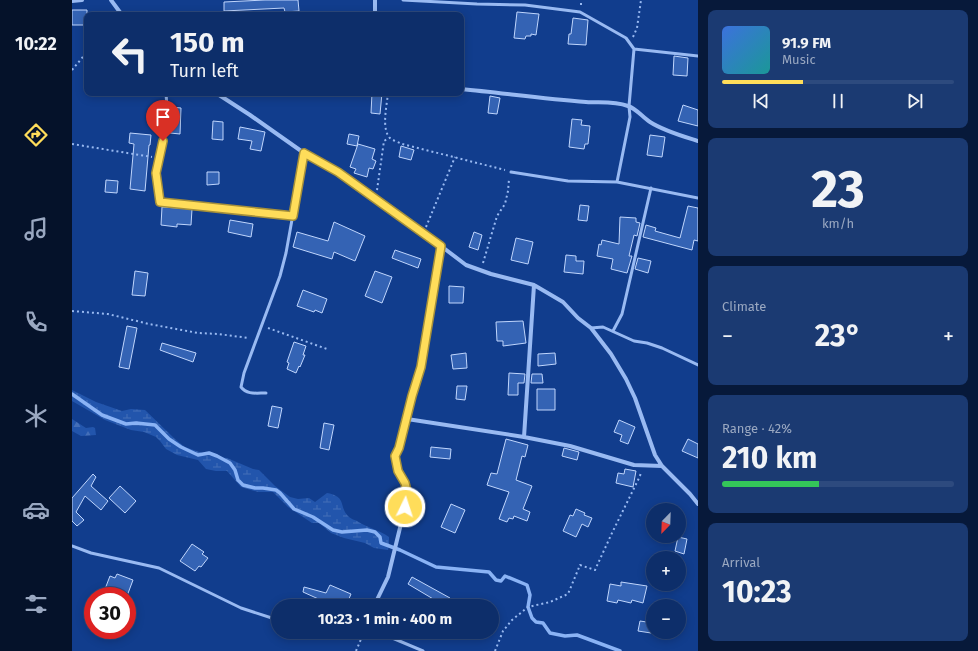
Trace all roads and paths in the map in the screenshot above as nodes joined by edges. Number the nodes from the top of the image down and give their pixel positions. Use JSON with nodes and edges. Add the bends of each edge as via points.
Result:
{"nodes":[{"id":1,"x":82,"y":0,"type":"edge"},
{"id":2,"x":111,"y":0,"type":"edge"},
{"id":3,"x":375,"y":0,"type":"edge"},
{"id":4,"x":403,"y":0,"type":"edge"},
{"id":5,"x":477,"y":0,"type":"edge"},
{"id":6,"x":641,"y":0,"type":"edge"},
{"id":7,"x":72,"y":1,"type":"edge"},
{"id":8,"x":477,"y":4,"type":"junction"},
{"id":9,"x":120,"y":12,"type":"edge"},
{"id":10,"x":374,"y":12,"type":"edge"},
{"id":11,"x":630,"y":43,"type":"junction"},
{"id":12,"x":634,"y":49,"type":"junction"},
{"id":13,"x":84,"y":56,"type":"edge"},
{"id":14,"x":698,"y":56,"type":"edge"},
{"id":15,"x":72,"y":70,"type":"edge"},
{"id":16,"x":464,"y":89,"type":"edge"},
{"id":17,"x":166,"y":96,"type":"edge"},
{"id":18,"x":221,"y":96,"type":"edge"},
{"id":19,"x":388,"y":96,"type":"edge"},
{"id":20,"x":629,"y":106,"type":"junction"},
{"id":21,"x":390,"y":138,"type":"junction"},
{"id":22,"x":698,"y":141,"type":"edge"},
{"id":23,"x":72,"y":144,"type":"edge"},
{"id":24,"x":304,"y":153,"type":"junction"},
{"id":25,"x":455,"y":157,"type":"junction"},
{"id":26,"x":160,"y":159,"type":"junction"},
{"id":27,"x":511,"y":172,"type":"junction"},
{"id":28,"x":617,"y":182,"type":"junction"},
{"id":29,"x":651,"y":188,"type":"junction"},
{"id":30,"x":698,"y":198,"type":"edge"},
{"id":31,"x":376,"y":199,"type":"junction"},
{"id":32,"x":293,"y":216,"type":"junction"},
{"id":33,"x":423,"y":234,"type":"junction"},
{"id":34,"x":441,"y":246,"type":"junction"},
{"id":35,"x":481,"y":270,"type":"junction"},
{"id":36,"x":534,"y":284,"type":"junction"},
{"id":37,"x":72,"y":311,"type":"edge"},
{"id":38,"x":261,"y":326,"type":"junction"},
{"id":39,"x":591,"y":328,"type":"junction"},
{"id":40,"x":613,"y":331,"type":"junction"},
{"id":41,"x":257,"y":338,"type":"junction"},
{"id":42,"x":327,"y":349,"type":"dead end"},
{"id":43,"x":698,"y":365,"type":"edge"},
{"id":44,"x":266,"y":393,"type":"dead end"},
{"id":45,"x":407,"y":418,"type":"junction"},
{"id":46,"x":524,"y":437,"type":"junction"},
{"id":47,"x":642,"y":465,"type":"junction"},
{"id":48,"x":662,"y":466,"type":"junction"},
{"id":49,"x":698,"y":504,"type":"edge"},
{"id":50,"x":72,"y":546,"type":"edge"},
{"id":51,"x":377,"y":599,"type":"edge"},
{"id":52,"x":271,"y":618,"type":"edge"},
{"id":53,"x":361,"y":639,"type":"edge"},
{"id":54,"x":394,"y":639,"type":"edge"},
{"id":55,"x":356,"y":651,"type":"edge"},
{"id":56,"x":422,"y":651,"type":"edge"},
{"id":57,"x":495,"y":651,"type":"edge"}],
"edges":[{"from":1,"to":7,"type":"street"},
{"from":2,"to":9,"type":"street"},
{"from":3,"to":10,"type":"street"},
{"from":4,"to":8,"type":"lane"},
{"from":5,"to":8,"type":"lane"},
{"from":6,"to":11,"type":"path","via":[[637,28]]},
{"from":8,"to":11,"type":"lane","via":[[525,5],[580,12],[626,38]]},
{"from":11,"to":12,"type":"lane"},
{"from":12,"to":14,"type":"lane"},
{"from":12,"to":20,"type":"lane"},
{"from":13,"to":15,"type":"path"},
{"from":16,"to":20,"type":"street","via":[[586,102],[614,102]]},
{"from":17,"to":26,"type":"lane","via":[[168,108]]},
{"from":18,"to":24,"type":"street"},
{"from":19,"to":21,"type":"path","via":[[385,115]]},
{"from":20,"to":22,"type":"street","via":[[651,123]]},
{"from":20,"to":28,"type":"lane","via":[[630,116]]},
{"from":21,"to":25,"type":"path","via":[[402,144]]},
{"from":21,"to":31,"type":"path","via":[[384,141]]},
{"from":23,"to":26,"type":"path"},
{"from":24,"to":31,"type":"street","via":[[338,172]]},
{"from":24,"to":32,"type":"lane"},
{"from":25,"to":27,"type":"path"},
{"from":25,"to":33,"type":"path"},
{"from":26,"to":32,"type":"lane","via":[[156,173],[160,202]]},
{"from":27,"to":28,"type":"lane","via":[[568,181]]},
{"from":27,"to":35,"type":"path","via":[[505,204],[497,216]]},
{"from":28,"to":29,"type":"lane"},
{"from":29,"to":30,"type":"lane"},
{"from":29,"to":40,"type":"lane","via":[[622,314]]},
{"from":31,"to":33,"type":"street"},
{"from":32,"to":38,"type":"lane","via":[[280,276]]},
{"from":33,"to":34,"type":"street"},
{"from":34,"to":35,"type":"street","via":[[466,265]]},
{"from":34,"to":45,"type":"street","via":[[421,367]]},
{"from":35,"to":36,"type":"street"},
{"from":36,"to":39,"type":"street","via":[[564,302]]},
{"from":36,"to":46,"type":"street"},
{"from":37,"to":41,"type":"path","via":[[108,314],[198,333]]},
{"from":38,"to":41,"type":"lane"},
{"from":38,"to":42,"type":"path"},
{"from":39,"to":40,"type":"lane","via":[[603,327]]},
{"from":39,"to":48,"type":"street","via":[[626,379],[655,455]]},
{"from":40,"to":43,"type":"lane","via":[[634,341],[647,342],[662,348]]},
{"from":41,"to":44,"type":"lane","via":[[241,386],[250,394]]},
{"from":45,"to":46,"type":"street"},
{"from":45,"to":51,"type":"street","via":[[395,456],[408,495],[388,577]]},
{"from":46,"to":47,"type":"street"},
{"from":47,"to":48,"type":"street"},
{"from":47,"to":57,"type":"path","via":[[640,476],[595,570],[580,565],[568,594],[550,602],[528,607],[503,631]]},
{"from":48,"to":49,"type":"street"},
{"from":50,"to":52,"type":"lane","via":[[91,553],[159,568],[241,608]]},
{"from":53,"to":55,"type":"path"},
{"from":54,"to":56,"type":"lane"}]}
